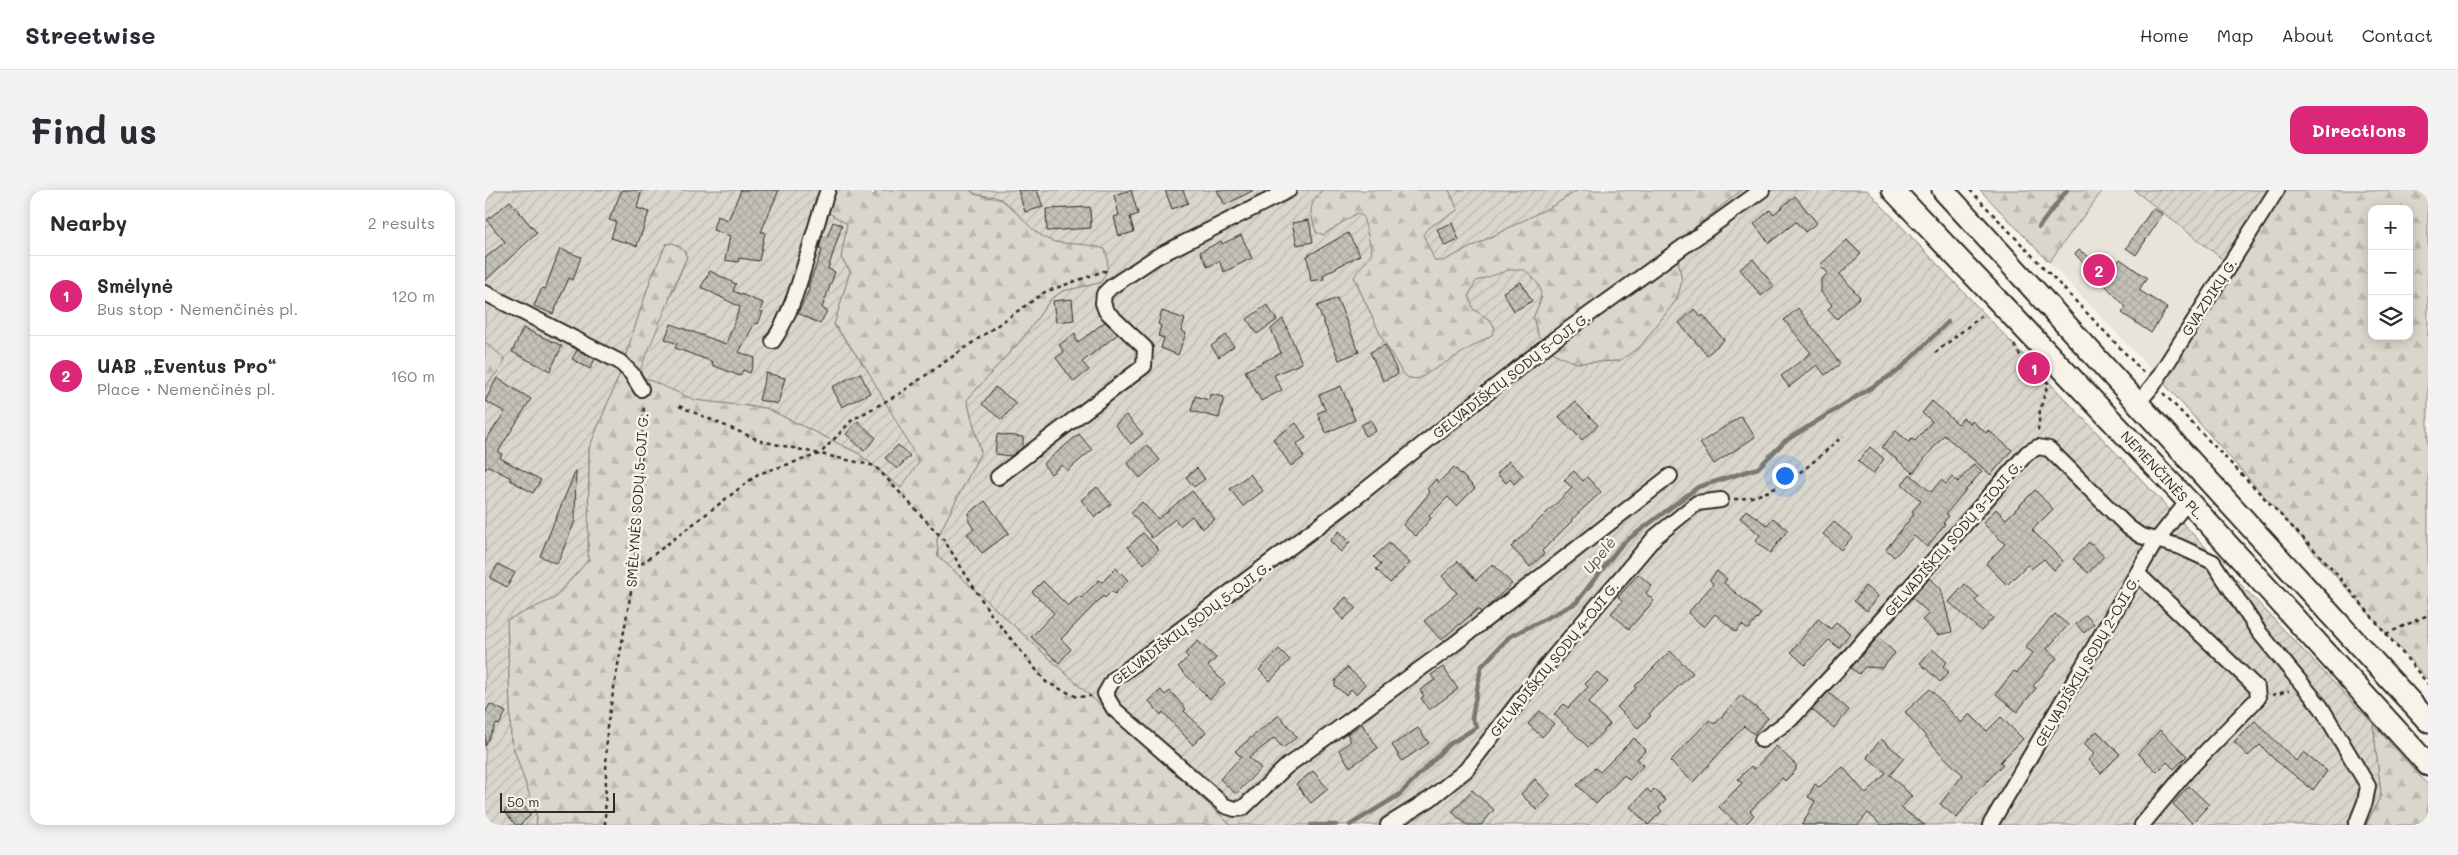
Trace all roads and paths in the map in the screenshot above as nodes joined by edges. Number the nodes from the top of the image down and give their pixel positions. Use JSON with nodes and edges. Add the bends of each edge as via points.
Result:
{"nodes":[{"id":1,"x":828,"y":190,"type":"edge"},
{"id":2,"x":1289,"y":190,"type":"edge"},
{"id":3,"x":1762,"y":190,"type":"edge"},
{"id":4,"x":1893,"y":190,"type":"edge"},
{"id":5,"x":1943,"y":190,"type":"edge"},
{"id":6,"x":1970,"y":190,"type":"edge"},
{"id":7,"x":2277,"y":190,"type":"edge"},
{"id":8,"x":1127,"y":276,"type":"junction"},
{"id":9,"x":485,"y":293,"type":"edge"},
{"id":10,"x":1991,"y":308,"type":"dead end"},
{"id":11,"x":773,"y":341,"type":"dead end"},
{"id":12,"x":1935,"y":353,"type":"dead end"},
{"id":13,"x":2154,"y":384,"type":"junction"},
{"id":14,"x":641,"y":389,"type":"joint"},
{"id":15,"x":2139,"y":402,"type":"junction"},
{"id":16,"x":679,"y":406,"type":"dead end"},
{"id":17,"x":1843,"y":436,"type":"dead end"},
{"id":18,"x":820,"y":454,"type":"junction"},
{"id":19,"x":1669,"y":476,"type":"dead end"},
{"id":20,"x":998,"y":477,"type":"dead end"},
{"id":21,"x":1721,"y":500,"type":"joint"},
{"id":22,"x":2188,"y":501,"type":"junction"},
{"id":23,"x":2156,"y":541,"type":"junction"},
{"id":24,"x":635,"y":569,"type":"junction"},
{"id":25,"x":2138,"y":574,"type":"junction"},
{"id":26,"x":2428,"y":615,"type":"edge"},
{"id":27,"x":2386,"y":634,"type":"junction"},
{"id":28,"x":2428,"y":684,"type":"edge"},
{"id":29,"x":2305,"y":688,"type":"junction"},
{"id":30,"x":1105,"y":694,"type":"junction"},
{"id":31,"x":2259,"y":698,"type":"junction"},
{"id":32,"x":2428,"y":721,"type":"edge"},
{"id":33,"x":1762,"y":740,"type":"dead end"},
{"id":34,"x":2428,"y":765,"type":"edge"},
{"id":35,"x":605,"y":825,"type":"edge"},
{"id":36,"x":1389,"y":825,"type":"edge"},
{"id":37,"x":1990,"y":825,"type":"edge"},
{"id":38,"x":2142,"y":825,"type":"edge"},
{"id":39,"x":2356,"y":825,"type":"edge"}],
"edges":[{"from":1,"to":11,"type":"street","via":[[793,299]]},
{"from":2,"to":8,"type":"street","via":[[1174,248]]},
{"from":3,"to":30,"type":"street","name":"GELVADIŠKIŲ SODŲ 5-OJI G.","via":[[1555,339],[1349,503],[1113,680]]},
{"from":4,"to":22,"type":"main road","name":"NEMENČINĖS PL."},
{"from":5,"to":15,"type":"main road"},
{"from":6,"to":13,"type":"path"},
{"from":7,"to":13,"type":"street","name":"GVAZDIKŲ G."},
{"from":8,"to":18,"type":"path","via":[[1104,271],[1045,292],[899,394],[852,420]]},
{"from":8,"to":20,"type":"street","via":[[1111,287],[1103,303],[1106,311],[1145,348],[1144,366]]},
{"from":9,"to":14,"type":"street","via":[[620,362]]},
{"from":10,"to":12,"type":"path"},
{"from":13,"to":15,"type":"street","name":"GVAZDIKŲ G."},
{"from":13,"to":27,"type":"path","via":[[2329,565]]},
{"from":14,"to":24,"type":"path","name":"SMĖLYNĖS SODŲ 5-OJI G.","via":[[645,405]]},
{"from":15,"to":32,"type":"main road"},
{"from":16,"to":18,"type":"path","via":[[761,441]]},
{"from":17,"to":21,"type":"path","via":[[1798,475],[1749,499]]},
{"from":18,"to":24,"type":"path","via":[[758,474]]},
{"from":18,"to":30,"type":"path","via":[[875,466],[944,540],[990,614],[1046,682],[1077,697]]},
{"from":19,"to":30,"type":"street","name":"GELVADIŠKIŲ SODŲ 5-OJI G.","via":[[1453,645],[1287,766],[1243,808],[1225,806],[1114,709]]},
{"from":21,"to":36,"type":"street","name":"GELVADIŠKIŲ SODŲ 4-OJI G.","via":[[1697,503],[1655,537],[1551,660],[1465,770],[1430,800]]},
{"from":22,"to":23,"type":"street","name":"GELVADIŠKIŲ SODŲ 2-OJI G."},
{"from":22,"to":34,"type":"main road","name":"NEMENČINĖS PL."},
{"from":23,"to":25,"type":"street","name":"GELVADIŠKIŲ SODŲ 2-OJI G."},
{"from":23,"to":29,"type":"street","name":"GELVADIŠKIŲ SODŲ 3-IOJI G.","via":[[2177,546],[2213,562],[2259,632]]},
{"from":23,"to":33,"type":"street","name":"GELVADIŠKIŲ SODŲ 3-IOJI G.","via":[[2128,527],[2049,448],[2038,447],[2027,453],[1841,666],[1791,719]]},
{"from":24,"to":35,"type":"path","name":"SMĖLYNĖS SODŲ 5-OJI G.","via":[[607,727]]},
{"from":25,"to":31,"type":"street","via":[[2257,688]]},
{"from":25,"to":37,"type":"street","name":"GELVADIŠKIŲ SODŲ 2-OJI G."},
{"from":26,"to":27,"type":"path"},
{"from":27,"to":28,"type":"path"},
{"from":29,"to":31,"type":"path"},
{"from":29,"to":39,"type":"street","name":"GELVADIŠKIŲ SODŲ 3-IOJI G.","via":[[2321,706],[2367,786]]},
{"from":31,"to":38,"type":"street","via":[[2188,770]]}]}
